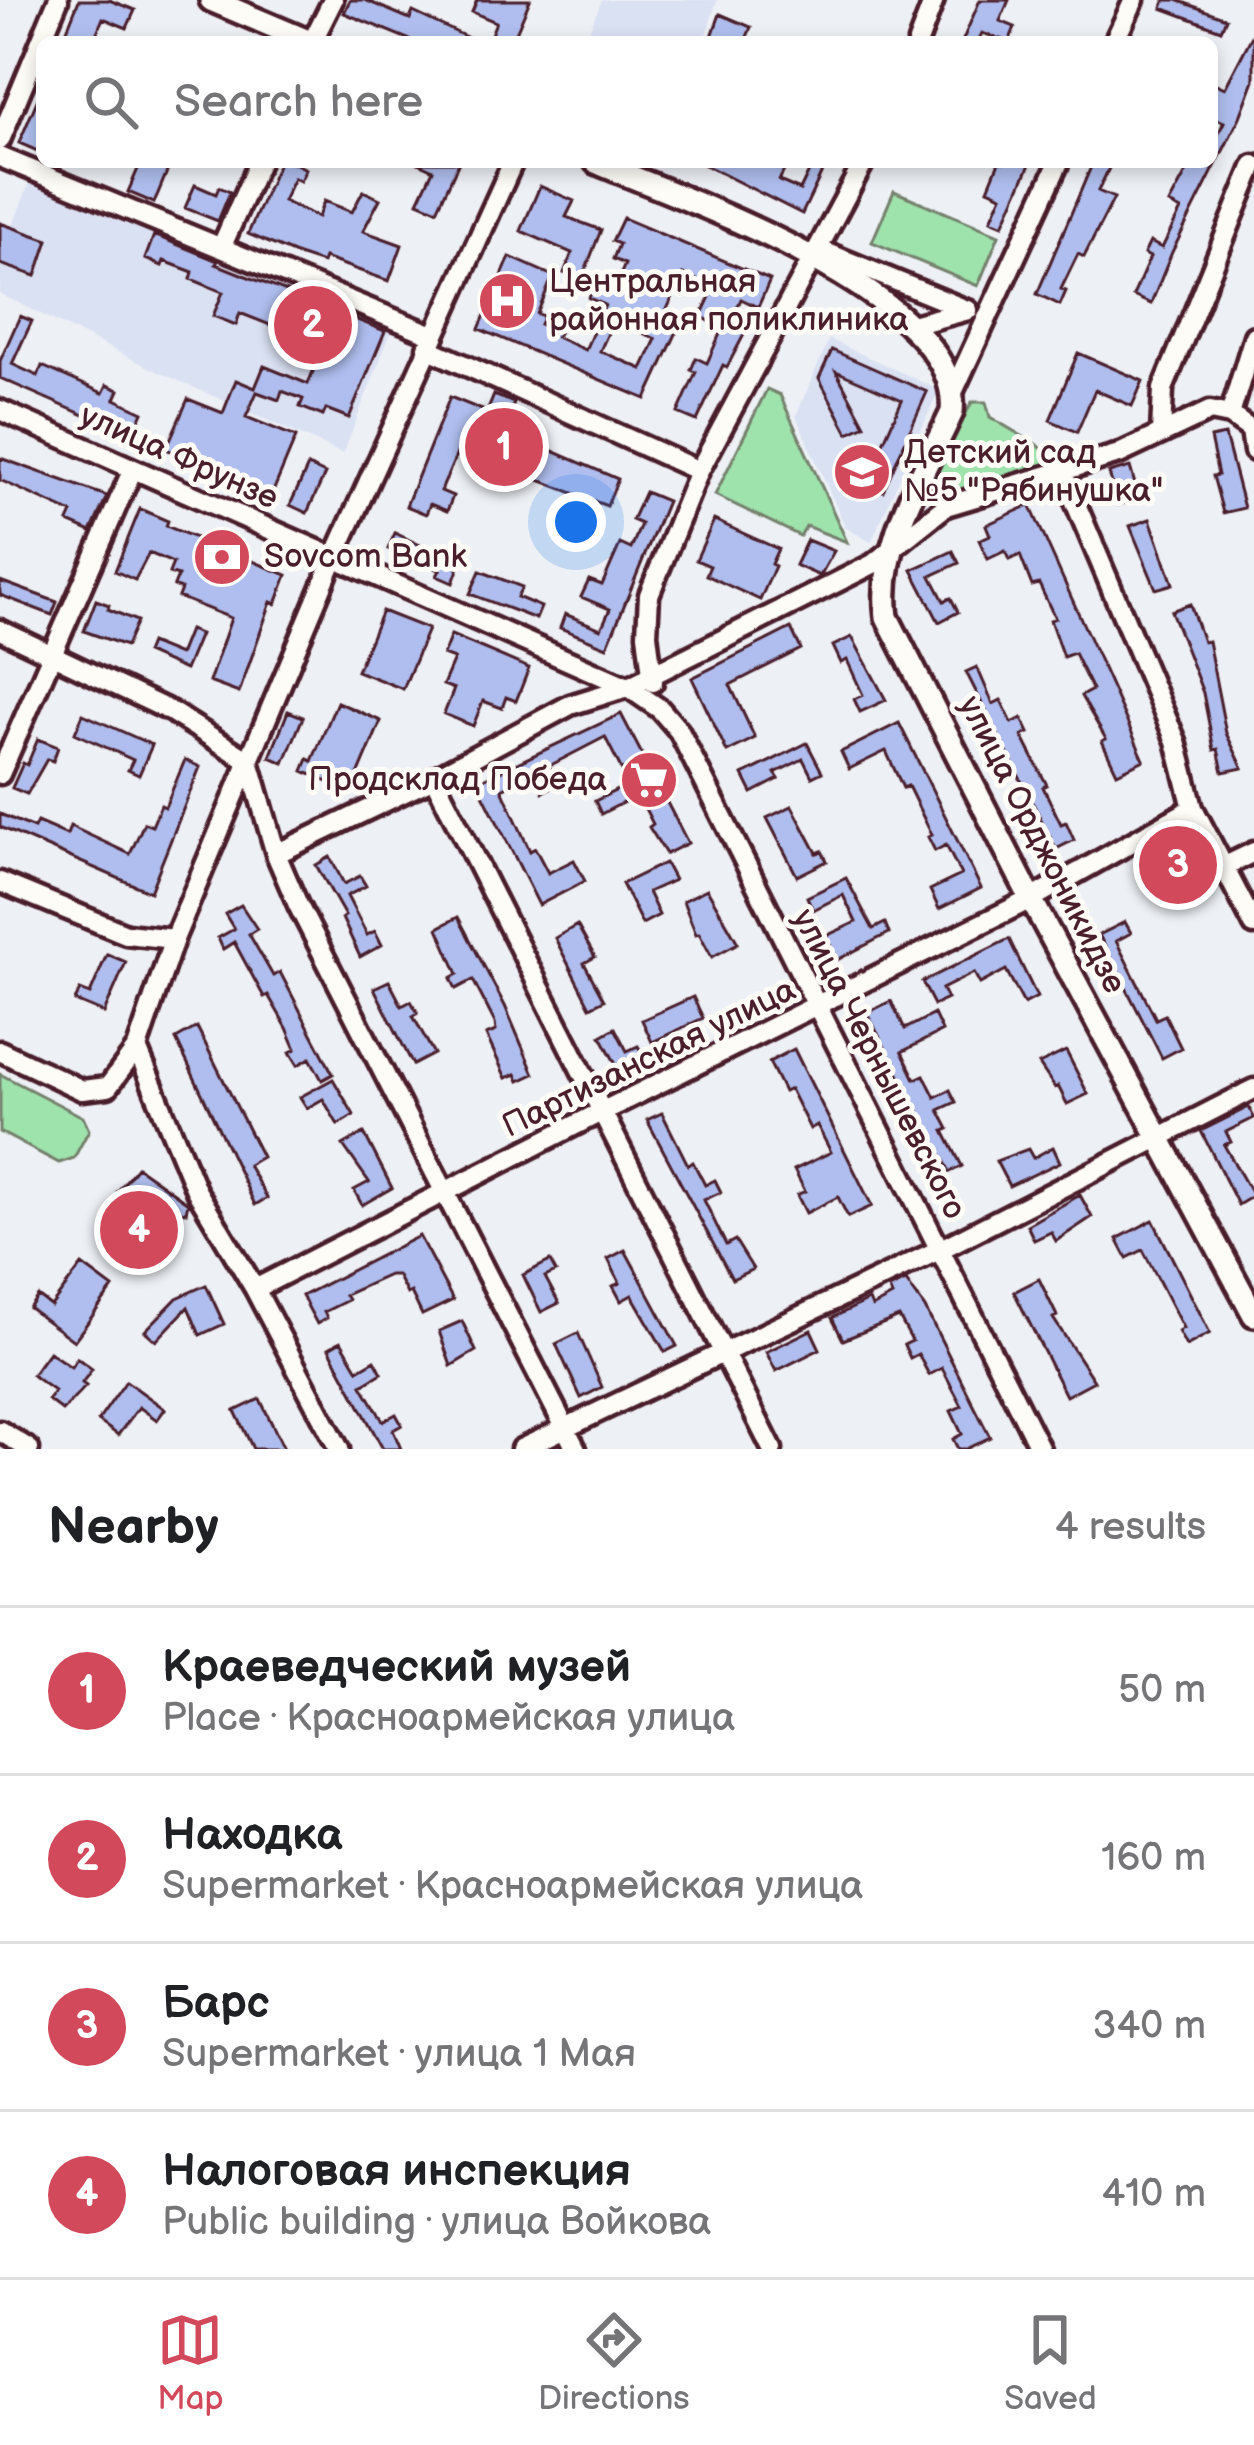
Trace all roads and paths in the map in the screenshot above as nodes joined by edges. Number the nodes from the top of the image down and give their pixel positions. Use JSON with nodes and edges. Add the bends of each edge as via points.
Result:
{"nodes":[{"id":1,"x":58,"y":0,"type":"edge"},
{"id":2,"x":211,"y":0,"type":"edge"},
{"id":3,"x":332,"y":0,"type":"edge"},
{"id":4,"x":934,"y":0,"type":"edge"},
{"id":5,"x":1134,"y":0,"type":"edge"},
{"id":6,"x":43,"y":36,"type":"edge"},
{"id":7,"x":297,"y":36,"type":"edge"},
{"id":8,"x":314,"y":36,"type":"edge"},
{"id":9,"x":919,"y":36,"type":"edge"},
{"id":10,"x":1117,"y":36,"type":"edge"},
{"id":11,"x":36,"y":53,"type":"edge"},
{"id":12,"x":0,"y":140,"type":"edge"},
{"id":13,"x":0,"y":157,"type":"edge"},
{"id":14,"x":1254,"y":165,"type":"edge"},
{"id":15,"x":256,"y":168,"type":"edge"},
{"id":16,"x":510,"y":168,"type":"edge"},
{"id":17,"x":611,"y":168,"type":"edge"},
{"id":18,"x":861,"y":168,"type":"edge"},
{"id":19,"x":1056,"y":168,"type":"edge"},
{"id":20,"x":221,"y":248,"type":"junction"},
{"id":21,"x":817,"y":253,"type":"junction"},
{"id":22,"x":994,"y":303,"type":"junction"},
{"id":23,"x":968,"y":310,"type":"junction"},
{"id":24,"x":909,"y":326,"type":"junction"},
{"id":25,"x":1254,"y":336,"type":"edge"},
{"id":26,"x":430,"y":341,"type":"junction"},
{"id":27,"x":954,"y":390,"type":"junction"},
{"id":28,"x":0,"y":410,"type":"edge"},
{"id":29,"x":1230,"y":415,"type":"junction"},
{"id":30,"x":1161,"y":434,"type":"junction"},
{"id":31,"x":1252,"y":441,"type":"edge"},
{"id":32,"x":132,"y":471,"type":"junction"},
{"id":33,"x":699,"y":471,"type":"junction"},
{"id":34,"x":1062,"y":471,"type":"junction"},
{"id":35,"x":892,"y":545,"type":"junction"},
{"id":36,"x":334,"y":558,"type":"junction"},
{"id":37,"x":0,"y":630,"type":"edge"},
{"id":38,"x":53,"y":654,"type":"junction"},
{"id":39,"x":651,"y":676,"type":"junction"},
{"id":40,"x":628,"y":687,"type":"junction"},
{"id":41,"x":660,"y":709,"type":"junction"},
{"id":42,"x":249,"y":761,"type":"junction"},
{"id":43,"x":0,"y":774,"type":"edge"},
{"id":44,"x":434,"y":778,"type":"junction"},
{"id":45,"x":1193,"y":808,"type":"junction"},
{"id":46,"x":1254,"y":851,"type":"edge"},
{"id":47,"x":276,"y":854,"type":"junction"},
{"id":48,"x":1225,"y":866,"type":"junction"},
{"id":49,"x":0,"y":882,"type":"edge"},
{"id":50,"x":1031,"y":899,"type":"junction"},
{"id":51,"x":1254,"y":925,"type":"edge"},
{"id":52,"x":174,"y":939,"type":"junction"},
{"id":53,"x":816,"y":1009,"type":"junction"},
{"id":54,"x":137,"y":1048,"type":"junction"},
{"id":55,"x":0,"y":1051,"type":"edge"},
{"id":56,"x":1254,"y":1089,"type":"edge"},
{"id":57,"x":599,"y":1113,"type":"junction"},
{"id":58,"x":1158,"y":1138,"type":"junction"},
{"id":59,"x":445,"y":1193,"type":"junction"},
{"id":60,"x":939,"y":1250,"type":"junction"},
{"id":61,"x":255,"y":1289,"type":"junction"},
{"id":62,"x":1254,"y":1315,"type":"edge"},
{"id":63,"x":723,"y":1353,"type":"junction"},
{"id":64,"x":565,"y":1428,"type":"junction"},
{"id":65,"x":0,"y":1431,"type":"edge"},
{"id":66,"x":29,"y":1449,"type":"edge"},
{"id":67,"x":339,"y":1449,"type":"edge"},
{"id":68,"x":520,"y":1449,"type":"edge"},
{"id":69,"x":576,"y":1449,"type":"edge"},
{"id":70,"x":772,"y":1449,"type":"edge"},
{"id":71,"x":1040,"y":1449,"type":"edge"}],
"edges":[{"from":1,"to":6,"type":"street"},
{"from":2,"to":7,"type":"main road"},
{"from":3,"to":8,"type":"street"},
{"from":4,"to":9,"type":"street"},
{"from":5,"to":10,"type":"street"},
{"from":11,"to":12,"type":"street"},
{"from":13,"to":20,"type":"street"},
{"from":14,"to":30,"type":"street","via":[[1163,388]]},
{"from":15,"to":20,"type":"street"},
{"from":16,"to":26,"type":"street"},
{"from":17,"to":21,"type":"main road"},
{"from":18,"to":21,"type":"street"},
{"from":19,"to":22,"type":"street"},
{"from":20,"to":26,"type":"street"},
{"from":21,"to":23,"type":"street"},
{"from":21,"to":24,"type":"main road"},
{"from":21,"to":33,"type":"street"},
{"from":22,"to":23,"type":"street"},
{"from":22,"to":27,"type":"street"},
{"from":23,"to":24,"type":"street"},
{"from":24,"to":27,"type":"main road","via":[[944,365]]},
{"from":25,"to":29,"type":"street"},
{"from":26,"to":33,"type":"street"},
{"from":26,"to":36,"type":"street"},
{"from":27,"to":35,"type":"main road","name":"улица Орджоникидзе","via":[[952,412]]},
{"from":28,"to":32,"type":"street","name":"улица Фрунзе"},
{"from":29,"to":30,"type":"street","via":[[1210,411]]},
{"from":29,"to":31,"type":"street"},
{"from":30,"to":34,"type":"street"},
{"from":32,"to":36,"type":"street","name":"улица Фрунзе"},
{"from":32,"to":38,"type":"street"},
{"from":33,"to":39,"type":"street","via":[[649,595]]},
{"from":34,"to":35,"type":"street","via":[[946,506]]},
{"from":34,"to":45,"type":"street","via":[[1176,741]]},
{"from":35,"to":39,"type":"street","via":[[872,564]]},
{"from":35,"to":50,"type":"main road","name":"улица Орджоникидзе","via":[[887,616]]},
{"from":36,"to":40,"type":"street","name":"улица Фрунзе"},
{"from":36,"to":42,"type":"street"},
{"from":37,"to":38,"type":"street"},
{"from":38,"to":42,"type":"street","via":[[170,711]]},
{"from":38,"to":43,"type":"street"},
{"from":39,"to":40,"type":"street"},
{"from":39,"to":41,"type":"street"},
{"from":40,"to":41,"type":"street","name":"улица Фрунзе"},
{"from":40,"to":44,"type":"street","via":[[570,705]]},
{"from":41,"to":53,"type":"street","name":"улица Чернышевского","via":[[679,731]]},
{"from":42,"to":47,"type":"street"},
{"from":42,"to":52,"type":"street"},
{"from":44,"to":47,"type":"street"},
{"from":44,"to":57,"type":"street"},
{"from":45,"to":48,"type":"street"},
{"from":45,"to":50,"type":"street","name":"Партизанская улица"},
{"from":46,"to":48,"type":"street"},
{"from":47,"to":59,"type":"street"},
{"from":48,"to":51,"type":"street"},
{"from":49,"to":52,"type":"street","via":[[126,934]]},
{"from":50,"to":53,"type":"street","name":"Партизанская улица"},
{"from":50,"to":58,"type":"main road","name":"улица Орджоникидзе"},
{"from":52,"to":54,"type":"street"},
{"from":53,"to":57,"type":"street","name":"Партизанская улица"},
{"from":53,"to":60,"type":"street","name":"улица Чернышевского"},
{"from":54,"to":55,"type":"street","via":[[108,1087],[82,1090]]},
{"from":54,"to":61,"type":"street","via":[[196,1190]]},
{"from":56,"to":58,"type":"street"},
{"from":57,"to":59,"type":"street","name":"Партизанская улица"},
{"from":57,"to":63,"type":"street"},
{"from":58,"to":60,"type":"street"},
{"from":58,"to":62,"type":"main road","name":"улица Орджоникидзе"},
{"from":59,"to":61,"type":"street","name":"Партизанская улица"},
{"from":59,"to":64,"type":"street"},
{"from":60,"to":63,"type":"street"},
{"from":60,"to":71,"type":"street","name":"улица Чернышевского"},
{"from":61,"to":67,"type":"street"},
{"from":63,"to":64,"type":"street"},
{"from":63,"to":70,"type":"street"},
{"from":64,"to":68,"type":"street"},
{"from":64,"to":69,"type":"street"},
{"from":65,"to":66,"type":"street"}]}
